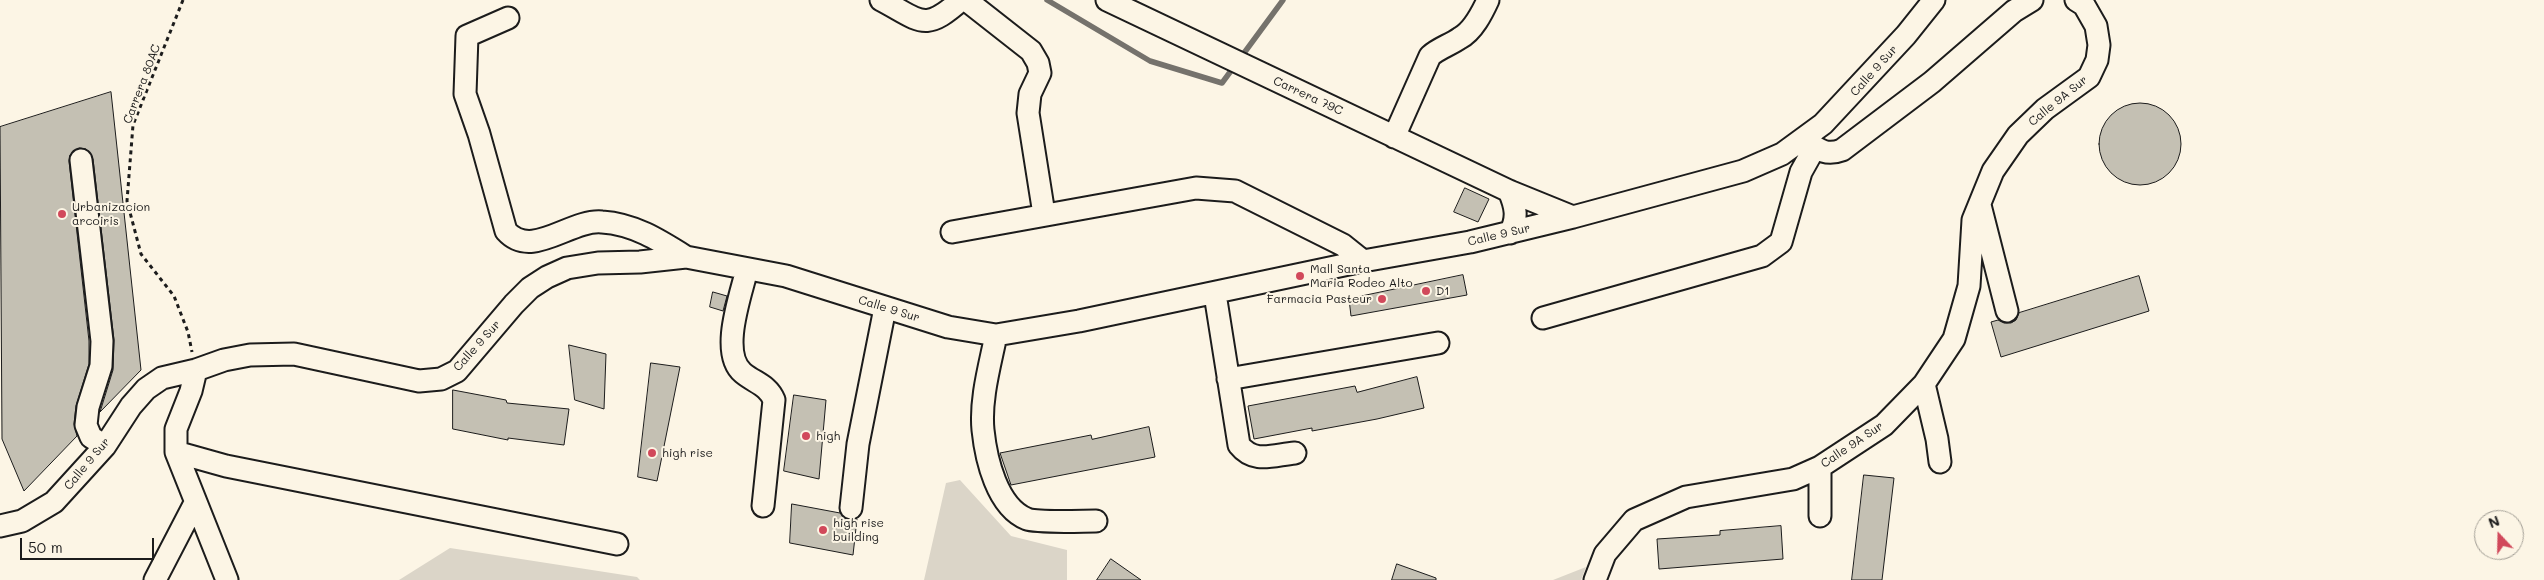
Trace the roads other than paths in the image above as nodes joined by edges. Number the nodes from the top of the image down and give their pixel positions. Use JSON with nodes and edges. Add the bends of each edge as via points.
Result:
{"nodes":[{"id":1,"x":881,"y":0,"type":"edge"},
{"id":2,"x":962,"y":0,"type":"edge"},
{"id":3,"x":966,"y":0,"type":"edge"},
{"id":4,"x":1488,"y":0,"type":"edge"},
{"id":5,"x":1934,"y":0,"type":"edge"},
{"id":6,"x":2032,"y":0,"type":"edge"},
{"id":7,"x":2076,"y":0,"type":"edge"},
{"id":8,"x":1110,"y":1,"type":"edge"},
{"id":9,"x":508,"y":18,"type":"dead end"},
{"id":10,"x":1394,"y":137,"type":"junction"},
{"id":11,"x":1810,"y":143,"type":"junction"},
{"id":12,"x":81,"y":160,"type":"dead end"},
{"id":13,"x":1509,"y":191,"type":"junction"},
{"id":14,"x":1979,"y":202,"type":"junction"},
{"id":15,"x":1044,"y":214,"type":"junction"},
{"id":16,"x":1572,"y":217,"type":"junction"},
{"id":17,"x":952,"y":232,"type":"dead end"},
{"id":18,"x":1510,"y":233,"type":"junction"},
{"id":19,"x":686,"y":257,"type":"junction"},
{"id":20,"x":1364,"y":261,"type":"junction"},
{"id":21,"x":747,"y":269,"type":"junction"},
{"id":22,"x":1215,"y":294,"type":"junction"},
{"id":23,"x":885,"y":308,"type":"junction"},
{"id":24,"x":2007,"y":311,"type":"dead end"},
{"id":25,"x":1543,"y":318,"type":"dead end"},
{"id":26,"x":996,"y":335,"type":"junction"},
{"id":27,"x":1438,"y":343,"type":"dead end"},
{"id":28,"x":196,"y":370,"type":"junction"},
{"id":29,"x":1228,"y":379,"type":"junction"},
{"id":30,"x":1924,"y":384,"type":"junction"},
{"id":31,"x":104,"y":446,"type":"junction"},
{"id":32,"x":176,"y":452,"type":"junction"},
{"id":33,"x":1295,"y":453,"type":"dead end"},
{"id":34,"x":1940,"y":462,"type":"dead end"},
{"id":35,"x":1820,"y":467,"type":"junction"},
{"id":36,"x":194,"y":503,"type":"junction"},
{"id":37,"x":763,"y":506,"type":"dead end"},
{"id":38,"x":851,"y":508,"type":"dead end"},
{"id":39,"x":1820,"y":516,"type":"dead end"},
{"id":40,"x":1096,"y":521,"type":"dead end"},
{"id":41,"x":0,"y":526,"type":"edge"},
{"id":42,"x":617,"y":544,"type":"dead end"},
{"id":43,"x":155,"y":580,"type":"edge"},
{"id":44,"x":226,"y":580,"type":"edge"},
{"id":45,"x":1595,"y":580,"type":"edge"}],
"edges":[{"from":1,"to":2,"type":"street","via":[[920,21],[930,21],[941,18]]},
{"from":3,"to":15,"type":"street","via":[[1032,51],[1038,63],[1040,73],[1030,94],[1028,113]]},
{"from":4,"to":10,"type":"street","via":[[1477,21],[1463,37],[1430,56]]},
{"from":5,"to":11,"type":"street","name":"Calle 9 Sur"},
{"from":6,"to":11,"type":"street","via":[[2014,11],[1932,82],[1842,150],[1824,153]]},
{"from":7,"to":14,"type":"street","name":"Calle 9A Sur","via":[[2088,11],[2098,35],[2099,53],[2094,69],[2082,83],[2045,109],[2018,134],[1993,171]]},
{"from":8,"to":10,"type":"street","name":"Carrera 79C"},
{"from":9,"to":19,"type":"street","via":[[467,36],[465,94],[506,231],[512,239],[526,243],[583,224],[616,224],[648,233]]},
{"from":10,"to":13,"type":"street","name":"Carrera 79C"},
{"from":11,"to":16,"type":"street","name":"Calle 9 Sur","via":[[1743,171]]},
{"from":11,"to":25,"type":"street","via":[[1781,242],[1762,256]]},
{"from":12,"to":31,"type":"street","via":[[102,341],[101,366],[86,425],[91,437]]},
{"from":13,"to":16,"type":"street","name":"Carrera 79C"},
{"from":13,"to":18,"type":"street","via":[[1516,208]]},
{"from":14,"to":24,"type":"street"},
{"from":14,"to":30,"type":"street","name":"Calle 9A Sur","via":[[1973,220],[1969,286],[1954,339]]},
{"from":15,"to":17,"type":"street"},
{"from":15,"to":20,"type":"street","via":[[1214,187],[1235,191],[1343,246]]},
{"from":16,"to":18,"type":"street","name":"Calle 9 Sur"},
{"from":18,"to":20,"type":"street","name":"Calle 9 Sur"},
{"from":19,"to":21,"type":"street","name":"Calle 9 Sur"},
{"from":19,"to":28,"type":"street","name":"Calle 9 Sur","via":[[598,263],[567,268],[547,277],[514,304],[457,370],[441,379],[419,381],[294,354],[250,355]]},
{"from":20,"to":22,"type":"street","name":"Calle 9 Sur"},
{"from":21,"to":23,"type":"street","name":"Calle 9 Sur","via":[[786,276]]},
{"from":21,"to":37,"type":"street","via":[[732,330],[732,356],[742,372],[771,392],[774,400]]},
{"from":22,"to":26,"type":"street","name":"Calle 9 Sur"},
{"from":22,"to":29,"type":"street"},
{"from":23,"to":26,"type":"street","name":"Calle 9 Sur","via":[[948,327]]},
{"from":23,"to":38,"type":"street","via":[[858,444]]},
{"from":26,"to":40,"type":"street","via":[[983,429],[1000,495],[1012,509],[1028,519]]},
{"from":27,"to":29,"type":"street"},
{"from":28,"to":31,"type":"street","name":"Calle 9 Sur","via":[[162,378],[146,389]]},
{"from":28,"to":32,"type":"street","via":[[176,429]]},
{"from":29,"to":33,"type":"street","via":[[1239,445],[1245,453],[1254,458]]},
{"from":30,"to":34,"type":"street","via":[[1938,439]]},
{"from":30,"to":35,"type":"street","name":"Calle 9A Sur","via":[[1884,425]]},
{"from":31,"to":41,"type":"street","name":"Calle 9 Sur","via":[[54,502],[22,521]]},
{"from":32,"to":36,"type":"street"},
{"from":32,"to":42,"type":"street","via":[[226,466]]},
{"from":35,"to":39,"type":"street"},
{"from":35,"to":45,"type":"street","name":"Calle 9A Sur","via":[[1793,479],[1686,497],[1634,520],[1605,554]]},
{"from":36,"to":43,"type":"street"},
{"from":36,"to":44,"type":"street"}]}
